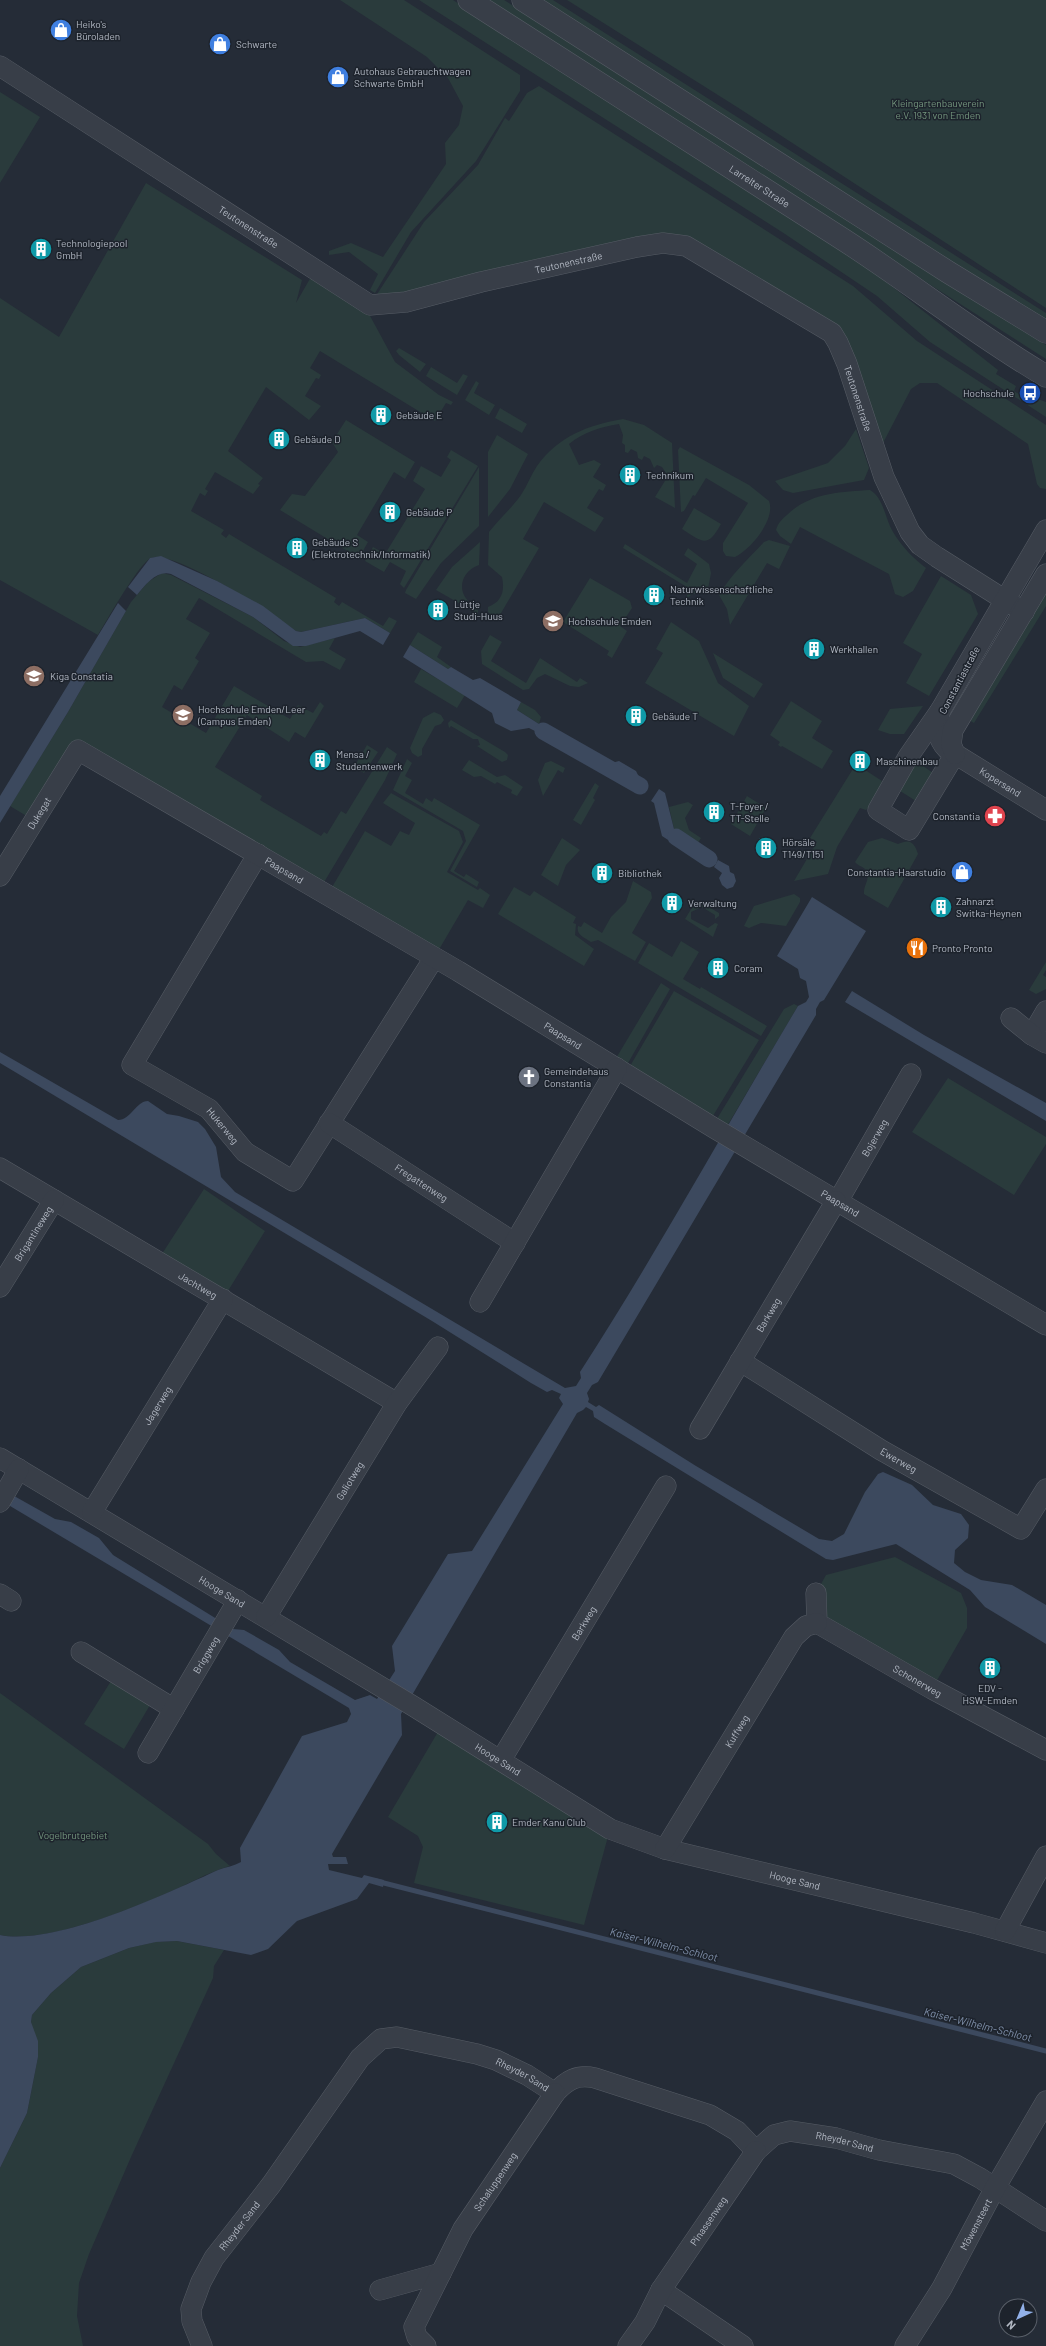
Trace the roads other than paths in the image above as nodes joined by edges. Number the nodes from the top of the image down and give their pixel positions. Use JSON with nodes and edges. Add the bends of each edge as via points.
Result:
{"nodes":[{"id":1,"x":469,"y":0,"type":"edge"},
{"id":2,"x":523,"y":0,"type":"edge"},
{"id":3,"x":0,"y":66,"type":"edge"},
{"id":4,"x":1046,"y":332,"type":"edge"},
{"id":5,"x":1046,"y":376,"type":"edge"},
{"id":6,"x":1046,"y":530,"type":"edge"},
{"id":7,"x":1046,"y":574,"type":"edge"},
{"id":8,"x":1004,"y":600,"type":"junction"},
{"id":9,"x":1024,"y":612,"type":"junction"},
{"id":10,"x":940,"y":711,"type":"junction"},
{"id":11,"x":78,"y":750,"type":"joint"},
{"id":12,"x":955,"y":754,"type":"junction"},
{"id":13,"x":1046,"y":810,"type":"edge"},
{"id":14,"x":258,"y":854,"type":"junction"},
{"id":15,"x":0,"y":876,"type":"edge"},
{"id":16,"x":434,"y":958,"type":"junction"},
{"id":17,"x":1046,"y":1011,"type":"edge"},
{"id":18,"x":1011,"y":1018,"type":"dead end"},
{"id":19,"x":1039,"y":1039,"type":"edge"},
{"id":20,"x":617,"y":1068,"type":"junction"},
{"id":21,"x":912,"y":1074,"type":"dead end"},
{"id":22,"x":329,"y":1123,"type":"junction"},
{"id":23,"x":0,"y":1168,"type":"edge"},
{"id":24,"x":54,"y":1200,"type":"junction"},
{"id":25,"x":837,"y":1201,"type":"junction"},
{"id":26,"x":514,"y":1243,"type":"junction"},
{"id":27,"x":0,"y":1287,"type":"edge"},
{"id":28,"x":223,"y":1299,"type":"junction"},
{"id":29,"x":480,"y":1302,"type":"dead end"},
{"id":30,"x":1046,"y":1325,"type":"edge"},
{"id":31,"x":438,"y":1347,"type":"dead end"},
{"id":32,"x":740,"y":1361,"type":"junction"},
{"id":33,"x":396,"y":1403,"type":"junction"},
{"id":34,"x":700,"y":1429,"type":"dead end"},
{"id":35,"x":0,"y":1458,"type":"edge"},
{"id":36,"x":19,"y":1469,"type":"junction"},
{"id":37,"x":666,"y":1486,"type":"dead end"},
{"id":38,"x":1046,"y":1489,"type":"edge"},
{"id":39,"x":3,"y":1496,"type":"edge"},
{"id":40,"x":92,"y":1512,"type":"junction"},
{"id":41,"x":816,"y":1593,"type":"dead end"},
{"id":42,"x":238,"y":1600,"type":"junction"},
{"id":43,"x":266,"y":1617,"type":"junction"},
{"id":44,"x":817,"y":1623,"type":"junction"},
{"id":45,"x":81,"y":1652,"type":"dead end"},
{"id":46,"x":174,"y":1709,"type":"junction"},
{"id":47,"x":1046,"y":1750,"type":"edge"},
{"id":48,"x":148,"y":1753,"type":"dead end"},
{"id":49,"x":501,"y":1760,"type":"junction"},
{"id":50,"x":666,"y":1849,"type":"junction"},
{"id":51,"x":1046,"y":1856,"type":"edge"},
{"id":52,"x":1005,"y":1931,"type":"junction"},
{"id":53,"x":1046,"y":1943,"type":"edge"},
{"id":54,"x":555,"y":2093,"type":"junction"},
{"id":55,"x":1046,"y":2101,"type":"edge"},
{"id":56,"x":756,"y":2151,"type":"junction"},
{"id":57,"x":995,"y":2188,"type":"junction"},
{"id":58,"x":1046,"y":2222,"type":"edge"},
{"id":59,"x":442,"y":2273,"type":"junction"},
{"id":60,"x":380,"y":2290,"type":"dead end"},
{"id":61,"x":661,"y":2290,"type":"junction"},
{"id":62,"x":202,"y":2346,"type":"edge"},
{"id":63,"x":426,"y":2346,"type":"edge"},
{"id":64,"x":628,"y":2346,"type":"edge"},
{"id":65,"x":743,"y":2346,"type":"edge"},
{"id":66,"x":905,"y":2346,"type":"edge"}],
"edges":[{"from":1,"to":5,"type":"street","name":"Larrelter Straße","via":[[856,248],[944,310]]},
{"from":2,"to":4,"type":"street"},
{"from":3,"to":8,"type":"street","name":"Teutonenstraße","via":[[370,305],[406,302],[481,282],[663,243],[686,246],[832,333],[847,364],[884,477],[910,532],[920,545]]},
{"from":6,"to":8,"type":"street","name":"Constantiastraße"},
{"from":7,"to":9,"type":"street","name":"Constantiastraße"},
{"from":8,"to":9,"type":"street","name":"Teutonenstraße"},
{"from":8,"to":10,"type":"street","name":"Constantiastraße"},
{"from":9,"to":12,"type":"street","name":"Constantiastraße","via":[[953,730],[951,744]]},
{"from":10,"to":12,"type":"street","name":"Constantiastraße","via":[[938,734],[943,745]]},
{"from":10,"to":12,"type":"street","via":[[908,757],[878,810],[909,830]]},
{"from":11,"to":14,"type":"street","name":"Paapsand"},
{"from":11,"to":15,"type":"street","name":"Dukegat"},
{"from":12,"to":13,"type":"street","name":"Kopersand"},
{"from":14,"to":16,"type":"street","name":"Paapsand"},
{"from":14,"to":22,"type":"street","name":"Hukerweg","via":[[132,1065],[209,1109],[245,1152],[293,1181]]},
{"from":16,"to":20,"type":"street","name":"Paapsand"},
{"from":16,"to":22,"type":"street","name":"Hukerweg"},
{"from":17,"to":19,"type":"street"},
{"from":18,"to":19,"type":"street"},
{"from":20,"to":25,"type":"street","name":"Paapsand"},
{"from":20,"to":26,"type":"street"},
{"from":21,"to":25,"type":"street","name":"Bojerweg"},
{"from":22,"to":26,"type":"street","name":"Fregattenweg"},
{"from":23,"to":24,"type":"street","name":"Jachtweg"},
{"from":24,"to":27,"type":"street","name":"Brigantineweg"},
{"from":24,"to":28,"type":"street","name":"Jachtweg"},
{"from":25,"to":30,"type":"street","name":"Paapsand"},
{"from":25,"to":32,"type":"street","name":"Barkweg"},
{"from":26,"to":29,"type":"street"},
{"from":28,"to":33,"type":"street","name":"Jachtweg"},
{"from":28,"to":40,"type":"street","name":"Jagerweg"},
{"from":31,"to":33,"type":"street","name":"Galiotweg"},
{"from":32,"to":34,"type":"street","name":"Barkweg"},
{"from":32,"to":38,"type":"street","name":"Ewerweg","via":[[881,1450],[1021,1529]]},
{"from":33,"to":43,"type":"street","name":"Galiotweg"},
{"from":35,"to":36,"type":"street","name":"Hooge Sand"},
{"from":36,"to":39,"type":"street"},
{"from":36,"to":40,"type":"street","name":"Hooge Sand"},
{"from":37,"to":49,"type":"street","name":"Barkweg"},
{"from":40,"to":42,"type":"street","name":"Hooge Sand"},
{"from":41,"to":44,"type":"street"},
{"from":42,"to":43,"type":"street","name":"Hooge Sand"},
{"from":42,"to":46,"type":"street","name":"Briggweg"},
{"from":43,"to":49,"type":"street","name":"Hooge Sand"},
{"from":44,"to":47,"type":"street","name":"Schonerweg"},
{"from":44,"to":50,"type":"street","name":"Kuffweg","via":[[806,1626],[794,1637]]},
{"from":45,"to":46,"type":"street"},
{"from":46,"to":48,"type":"street","name":"Briggweg"},
{"from":49,"to":50,"type":"street","name":"Hooge Sand","via":[[610,1829]]},
{"from":50,"to":52,"type":"street","name":"Hooge Sand"},
{"from":51,"to":52,"type":"street"},
{"from":52,"to":53,"type":"street","name":"Hooge Sand"},
{"from":54,"to":56,"type":"street","name":"Rheyder Sand","via":[[577,2077],[595,2078],[710,2115],[737,2131]]},
{"from":54,"to":59,"type":"street","name":"Schaluppenweg","via":[[463,2229]]},
{"from":54,"to":62,"type":"street","name":"Rheyder Sand","via":[[511,2066],[481,2055],[397,2037],[386,2037],[377,2041],[346,2076],[287,2164],[208,2269],[191,2312]]},
{"from":55,"to":57,"type":"street","name":"Möwensteert"},
{"from":56,"to":57,"type":"street","name":"Rheyder Sand","via":[[774,2135],[790,2131],[836,2138],[879,2150],[954,2164]]},
{"from":56,"to":61,"type":"street","name":"Pinassenweg"},
{"from":57,"to":58,"type":"street","name":"Rheyder Sand"},
{"from":57,"to":66,"type":"street","name":"Möwensteert","via":[[942,2288]]},
{"from":59,"to":60,"type":"street"},
{"from":59,"to":63,"type":"street","name":"Schaluppenweg","via":[[414,2327],[417,2337]]},
{"from":61,"to":64,"type":"street","name":"Pinassenweg","via":[[645,2322]]},
{"from":61,"to":65,"type":"street"}]}
